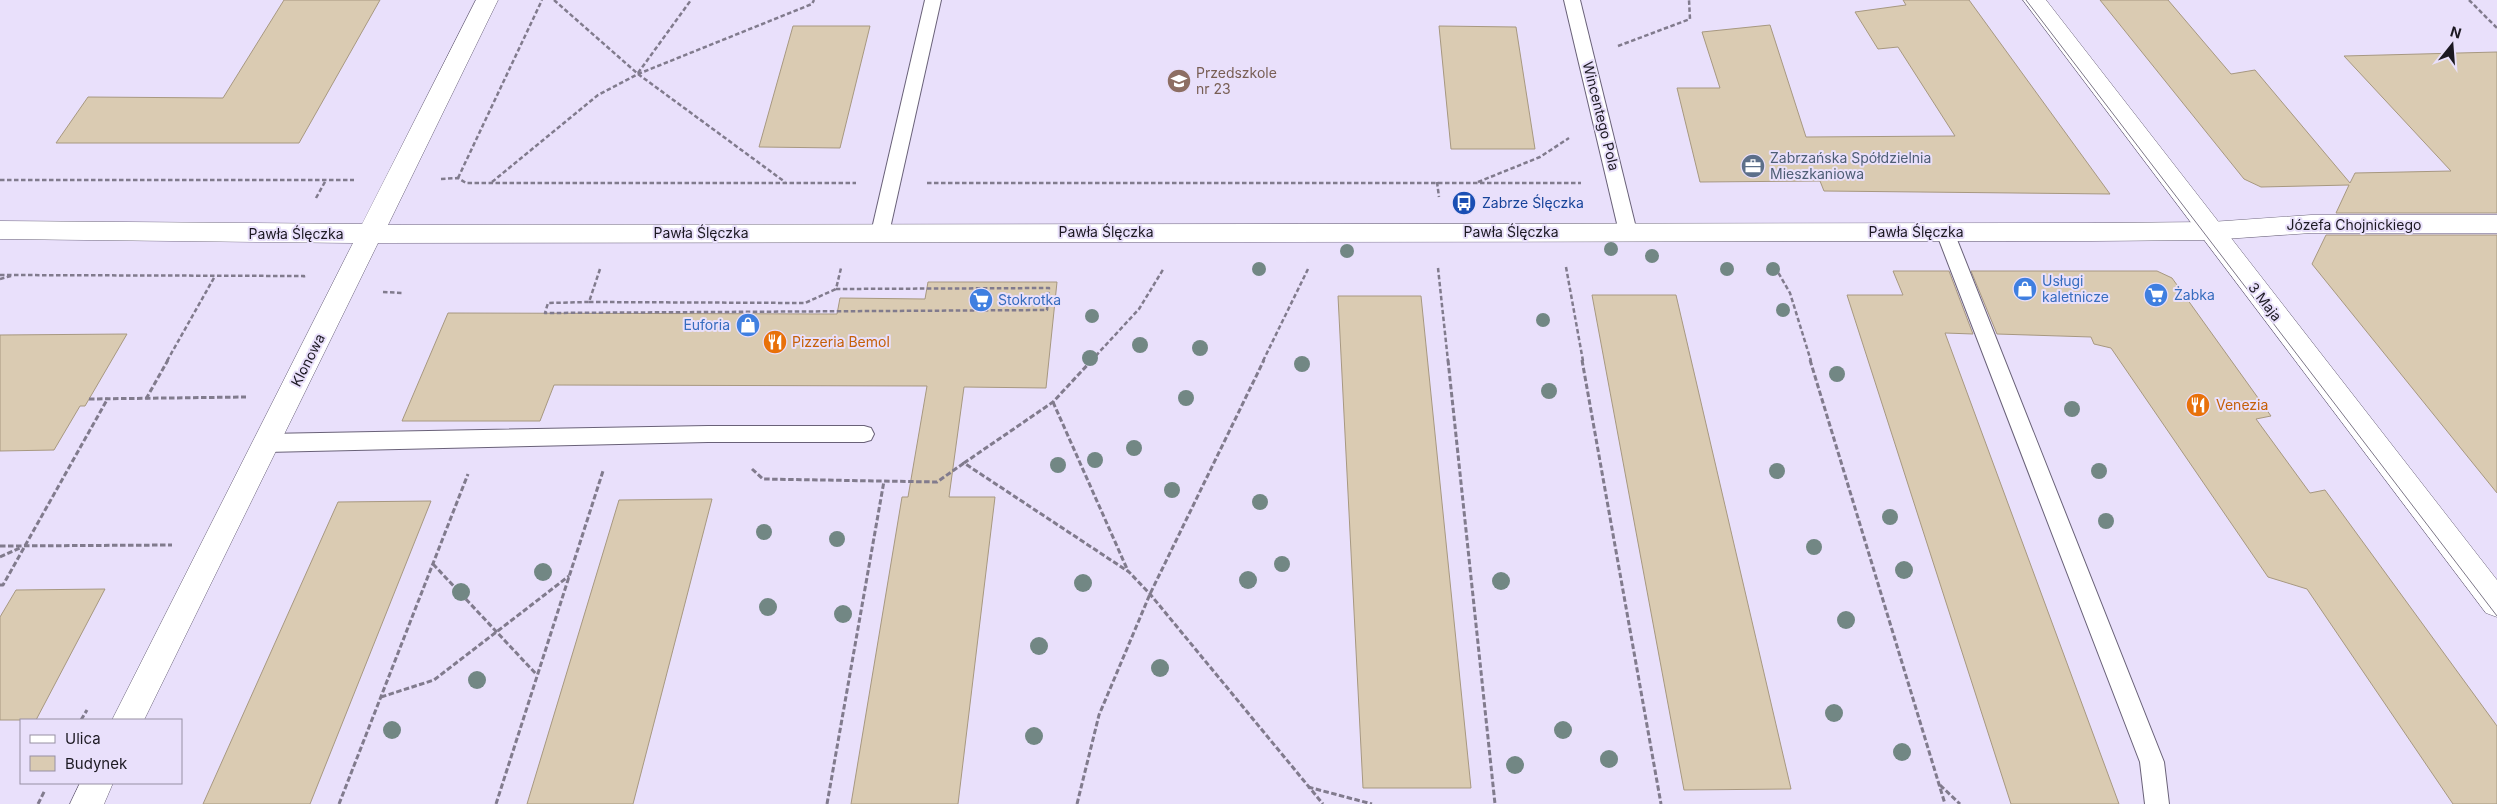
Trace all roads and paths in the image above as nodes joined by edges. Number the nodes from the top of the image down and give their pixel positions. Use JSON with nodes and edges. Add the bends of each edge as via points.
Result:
{"nodes":[{"id":1,"x":487,"y":0,"type":"edge"},
{"id":2,"x":542,"y":0,"type":"edge"},
{"id":3,"x":554,"y":0,"type":"edge"},
{"id":4,"x":691,"y":0,"type":"edge"},
{"id":5,"x":814,"y":0,"type":"edge"},
{"id":6,"x":923,"y":0,"type":"edge"},
{"id":7,"x":934,"y":0,"type":"edge"},
{"id":8,"x":1572,"y":0,"type":"edge"},
{"id":9,"x":1689,"y":0,"type":"edge"},
{"id":10,"x":2034,"y":0,"type":"edge"},
{"id":11,"x":2469,"y":0,"type":"edge"},
{"id":12,"x":2497,"y":28,"type":"edge"},
{"id":13,"x":1587,"y":58,"type":"junction"},
{"id":14,"x":638,"y":74,"type":"junction"},
{"id":15,"x":1600,"y":109,"type":"junction"},
{"id":16,"x":458,"y":178,"type":"junction"},
{"id":17,"x":398,"y":179,"type":"junction"},
{"id":18,"x":0,"y":180,"type":"edge"},
{"id":19,"x":492,"y":182,"type":"junction"},
{"id":20,"x":892,"y":182,"type":"junction"},
{"id":21,"x":1437,"y":182,"type":"junction"},
{"id":22,"x":786,"y":183,"type":"junction"},
{"id":23,"x":1476,"y":183,"type":"junction"},
{"id":24,"x":1618,"y":183,"type":"junction"},
{"id":25,"x":1440,"y":205,"type":"dead end"},
{"id":26,"x":2497,"y":224,"type":"edge"},
{"id":27,"x":0,"y":230,"type":"edge"},
{"id":28,"x":2211,"y":231,"type":"junction"},
{"id":29,"x":1325,"y":232,"type":"junction"},
{"id":30,"x":1628,"y":232,"type":"junction"},
{"id":31,"x":1945,"y":232,"type":"junction"},
{"id":32,"x":880,"y":233,"type":"junction"},
{"id":33,"x":371,"y":234,"type":"junction"},
{"id":34,"x":1168,"y":262,"type":"dead end"},
{"id":35,"x":1438,"y":262,"type":"dead end"},
{"id":36,"x":1565,"y":262,"type":"dead end"},
{"id":37,"x":1772,"y":262,"type":"dead end"},
{"id":38,"x":842,"y":263,"type":"dead end"},
{"id":39,"x":602,"y":264,"type":"dead end"},
{"id":40,"x":0,"y":274,"type":"edge"},
{"id":41,"x":15,"y":274,"type":"junction"},
{"id":42,"x":216,"y":275,"type":"junction"},
{"id":43,"x":0,"y":279,"type":"edge"},
{"id":44,"x":304,"y":284,"type":"dead end"},
{"id":45,"x":836,"y":289,"type":"junction"},
{"id":46,"x":589,"y":302,"type":"junction"},
{"id":47,"x":89,"y":398,"type":"dead end"},
{"id":48,"x":108,"y":398,"type":"junction"},
{"id":49,"x":146,"y":399,"type":"junction"},
{"id":50,"x":1053,"y":402,"type":"junction"},
{"id":51,"x":245,"y":405,"type":"dead end"},
{"id":52,"x":864,"y":434,"type":"dead end"},
{"id":53,"x":266,"y":443,"type":"junction"},
{"id":54,"x":471,"y":468,"type":"dead end"},
{"id":55,"x":603,"y":470,"type":"dead end"},
{"id":56,"x":884,"y":481,"type":"dead end"},
{"id":57,"x":177,"y":537,"type":"dead end"},
{"id":58,"x":172,"y":545,"type":"junction"},
{"id":59,"x":0,"y":546,"type":"edge"},
{"id":60,"x":25,"y":546,"type":"junction"},
{"id":61,"x":168,"y":554,"type":"dead end"},
{"id":62,"x":0,"y":557,"type":"edge"},
{"id":63,"x":433,"y":564,"type":"junction"},
{"id":64,"x":1129,"y":572,"type":"junction"},
{"id":65,"x":569,"y":576,"type":"junction"},
{"id":66,"x":0,"y":585,"type":"edge"},
{"id":67,"x":1150,"y":594,"type":"junction"},
{"id":68,"x":2497,"y":603,"type":"edge"},
{"id":69,"x":497,"y":632,"type":"junction"},
{"id":70,"x":537,"y":675,"type":"junction"},
{"id":71,"x":381,"y":697,"type":"junction"},
{"id":72,"x":90,"y":703,"type":"dead end"},
{"id":73,"x":82,"y":719,"type":"edge"},
{"id":74,"x":128,"y":719,"type":"edge"},
{"id":75,"x":1936,"y":781,"type":"dead end"},
{"id":76,"x":48,"y":784,"type":"edge"},
{"id":77,"x":96,"y":784,"type":"edge"},
{"id":78,"x":1308,"y":787,"type":"junction"},
{"id":79,"x":38,"y":804,"type":"edge"},
{"id":80,"x":86,"y":804,"type":"edge"},
{"id":81,"x":339,"y":804,"type":"edge"},
{"id":82,"x":496,"y":804,"type":"edge"},
{"id":83,"x":828,"y":804,"type":"edge"},
{"id":84,"x":1077,"y":804,"type":"edge"},
{"id":85,"x":1323,"y":804,"type":"edge"},
{"id":86,"x":1372,"y":804,"type":"edge"},
{"id":87,"x":1495,"y":804,"type":"edge"},
{"id":88,"x":1661,"y":804,"type":"edge"},
{"id":89,"x":1945,"y":804,"type":"edge"},
{"id":90,"x":1960,"y":804,"type":"edge"},
{"id":91,"x":2157,"y":804,"type":"edge"}],
"edges":[{"from":1,"to":17,"type":"street","name":"Klonowa"},
{"from":2,"to":16,"type":"path"},
{"from":3,"to":14,"type":"path"},
{"from":4,"to":14,"type":"path"},
{"from":5,"to":14,"type":"path","via":[[812,4]]},
{"from":6,"to":7,"type":"lane"},
{"from":7,"to":20,"type":"lane"},
{"from":8,"to":13,"type":"lane","name":"Wincentego Pola"},
{"from":9,"to":13,"type":"path","via":[[1690,19]]},
{"from":10,"to":28,"type":"street","name":"3 Maja"},
{"from":11,"to":12,"type":"path"},
{"from":13,"to":15,"type":"lane","name":"Wincentego Pola"},
{"from":14,"to":19,"type":"path","via":[[598,95]]},
{"from":14,"to":22,"type":"path"},
{"from":15,"to":23,"type":"path","via":[[1566,140],[1540,157]]},
{"from":15,"to":24,"type":"lane","name":"Wincentego Pola"},
{"from":16,"to":17,"type":"path"},
{"from":16,"to":19,"type":"path","via":[[466,183]]},
{"from":17,"to":18,"type":"path"},
{"from":17,"to":33,"type":"street","name":"Klonowa"},
{"from":19,"to":22,"type":"path"},
{"from":20,"to":21,"type":"path"},
{"from":20,"to":22,"type":"path"},
{"from":20,"to":32,"type":"lane"},
{"from":21,"to":23,"type":"path"},
{"from":21,"to":25,"type":"path"},
{"from":23,"to":24,"type":"path"},
{"from":24,"to":30,"type":"lane","name":"Wincentego Pola"},
{"from":26,"to":28,"type":"street","name":"Józefa Chojnickiego","via":[[2312,224]]},
{"from":27,"to":33,"type":"street","name":"Pawła Ślęczka"},
{"from":28,"to":31,"type":"street","name":"Pawła Ślęczka"},
{"from":28,"to":68,"type":"street","name":"3 Maja"},
{"from":29,"to":30,"type":"street","name":"Pawła Ślęczka"},
{"from":29,"to":32,"type":"street","name":"Pawła Ślęczka"},
{"from":29,"to":67,"type":"path"},
{"from":30,"to":31,"type":"street","name":"Pawła Ślęczka"},
{"from":31,"to":91,"type":"lane","via":[[2152,762]]},
{"from":32,"to":33,"type":"street","name":"Pawła Ślęczka"},
{"from":33,"to":53,"type":"street","name":"Klonowa"},
{"from":34,"to":50,"type":"path","via":[[1139,309]]},
{"from":35,"to":87,"type":"path"},
{"from":36,"to":88,"type":"path"},
{"from":37,"to":89,"type":"path","via":[[1790,293]]},
{"from":38,"to":45,"type":"path"},
{"from":39,"to":46,"type":"path"},
{"from":40,"to":41,"type":"path"},
{"from":41,"to":42,"type":"path"},
{"from":41,"to":43,"type":"path"},
{"from":42,"to":44,"type":"path","via":[[304,276]]},
{"from":42,"to":49,"type":"path"},
{"from":45,"to":46,"type":"path","via":[[805,303]]},
{"from":45,"to":46,"type":"path","via":[[1049,288],[1047,310],[545,313],[548,303]]},
{"from":47,"to":48,"type":"path"},
{"from":48,"to":49,"type":"path"},
{"from":48,"to":60,"type":"path"},
{"from":49,"to":51,"type":"path","via":[[250,396]]},
{"from":50,"to":64,"type":"path"},
{"from":50,"to":64,"type":"path","via":[[964,463]]},
{"from":52,"to":53,"type":"lane"},
{"from":53,"to":74,"type":"street","name":"Klonowa"},
{"from":54,"to":63,"type":"path"},
{"from":55,"to":65,"type":"path"},
{"from":56,"to":83,"type":"path"},
{"from":57,"to":58,"type":"path"},
{"from":58,"to":60,"type":"path"},
{"from":58,"to":61,"type":"path"},
{"from":59,"to":60,"type":"path"},
{"from":60,"to":62,"type":"path"},
{"from":60,"to":66,"type":"path","via":[[3,585]]},
{"from":63,"to":69,"type":"path"},
{"from":63,"to":71,"type":"path"},
{"from":64,"to":67,"type":"path"},
{"from":65,"to":69,"type":"path"},
{"from":65,"to":70,"type":"path"},
{"from":67,"to":78,"type":"path"},
{"from":67,"to":84,"type":"path","via":[[1099,715]]},
{"from":69,"to":70,"type":"path"},
{"from":69,"to":71,"type":"path","via":[[434,680]]},
{"from":70,"to":82,"type":"path"},
{"from":71,"to":81,"type":"path"},
{"from":72,"to":73,"type":"path"},
{"from":75,"to":90,"type":"path"},
{"from":76,"to":79,"type":"path"},
{"from":77,"to":80,"type":"street"},
{"from":78,"to":85,"type":"path"},
{"from":78,"to":86,"type":"path"}]}
